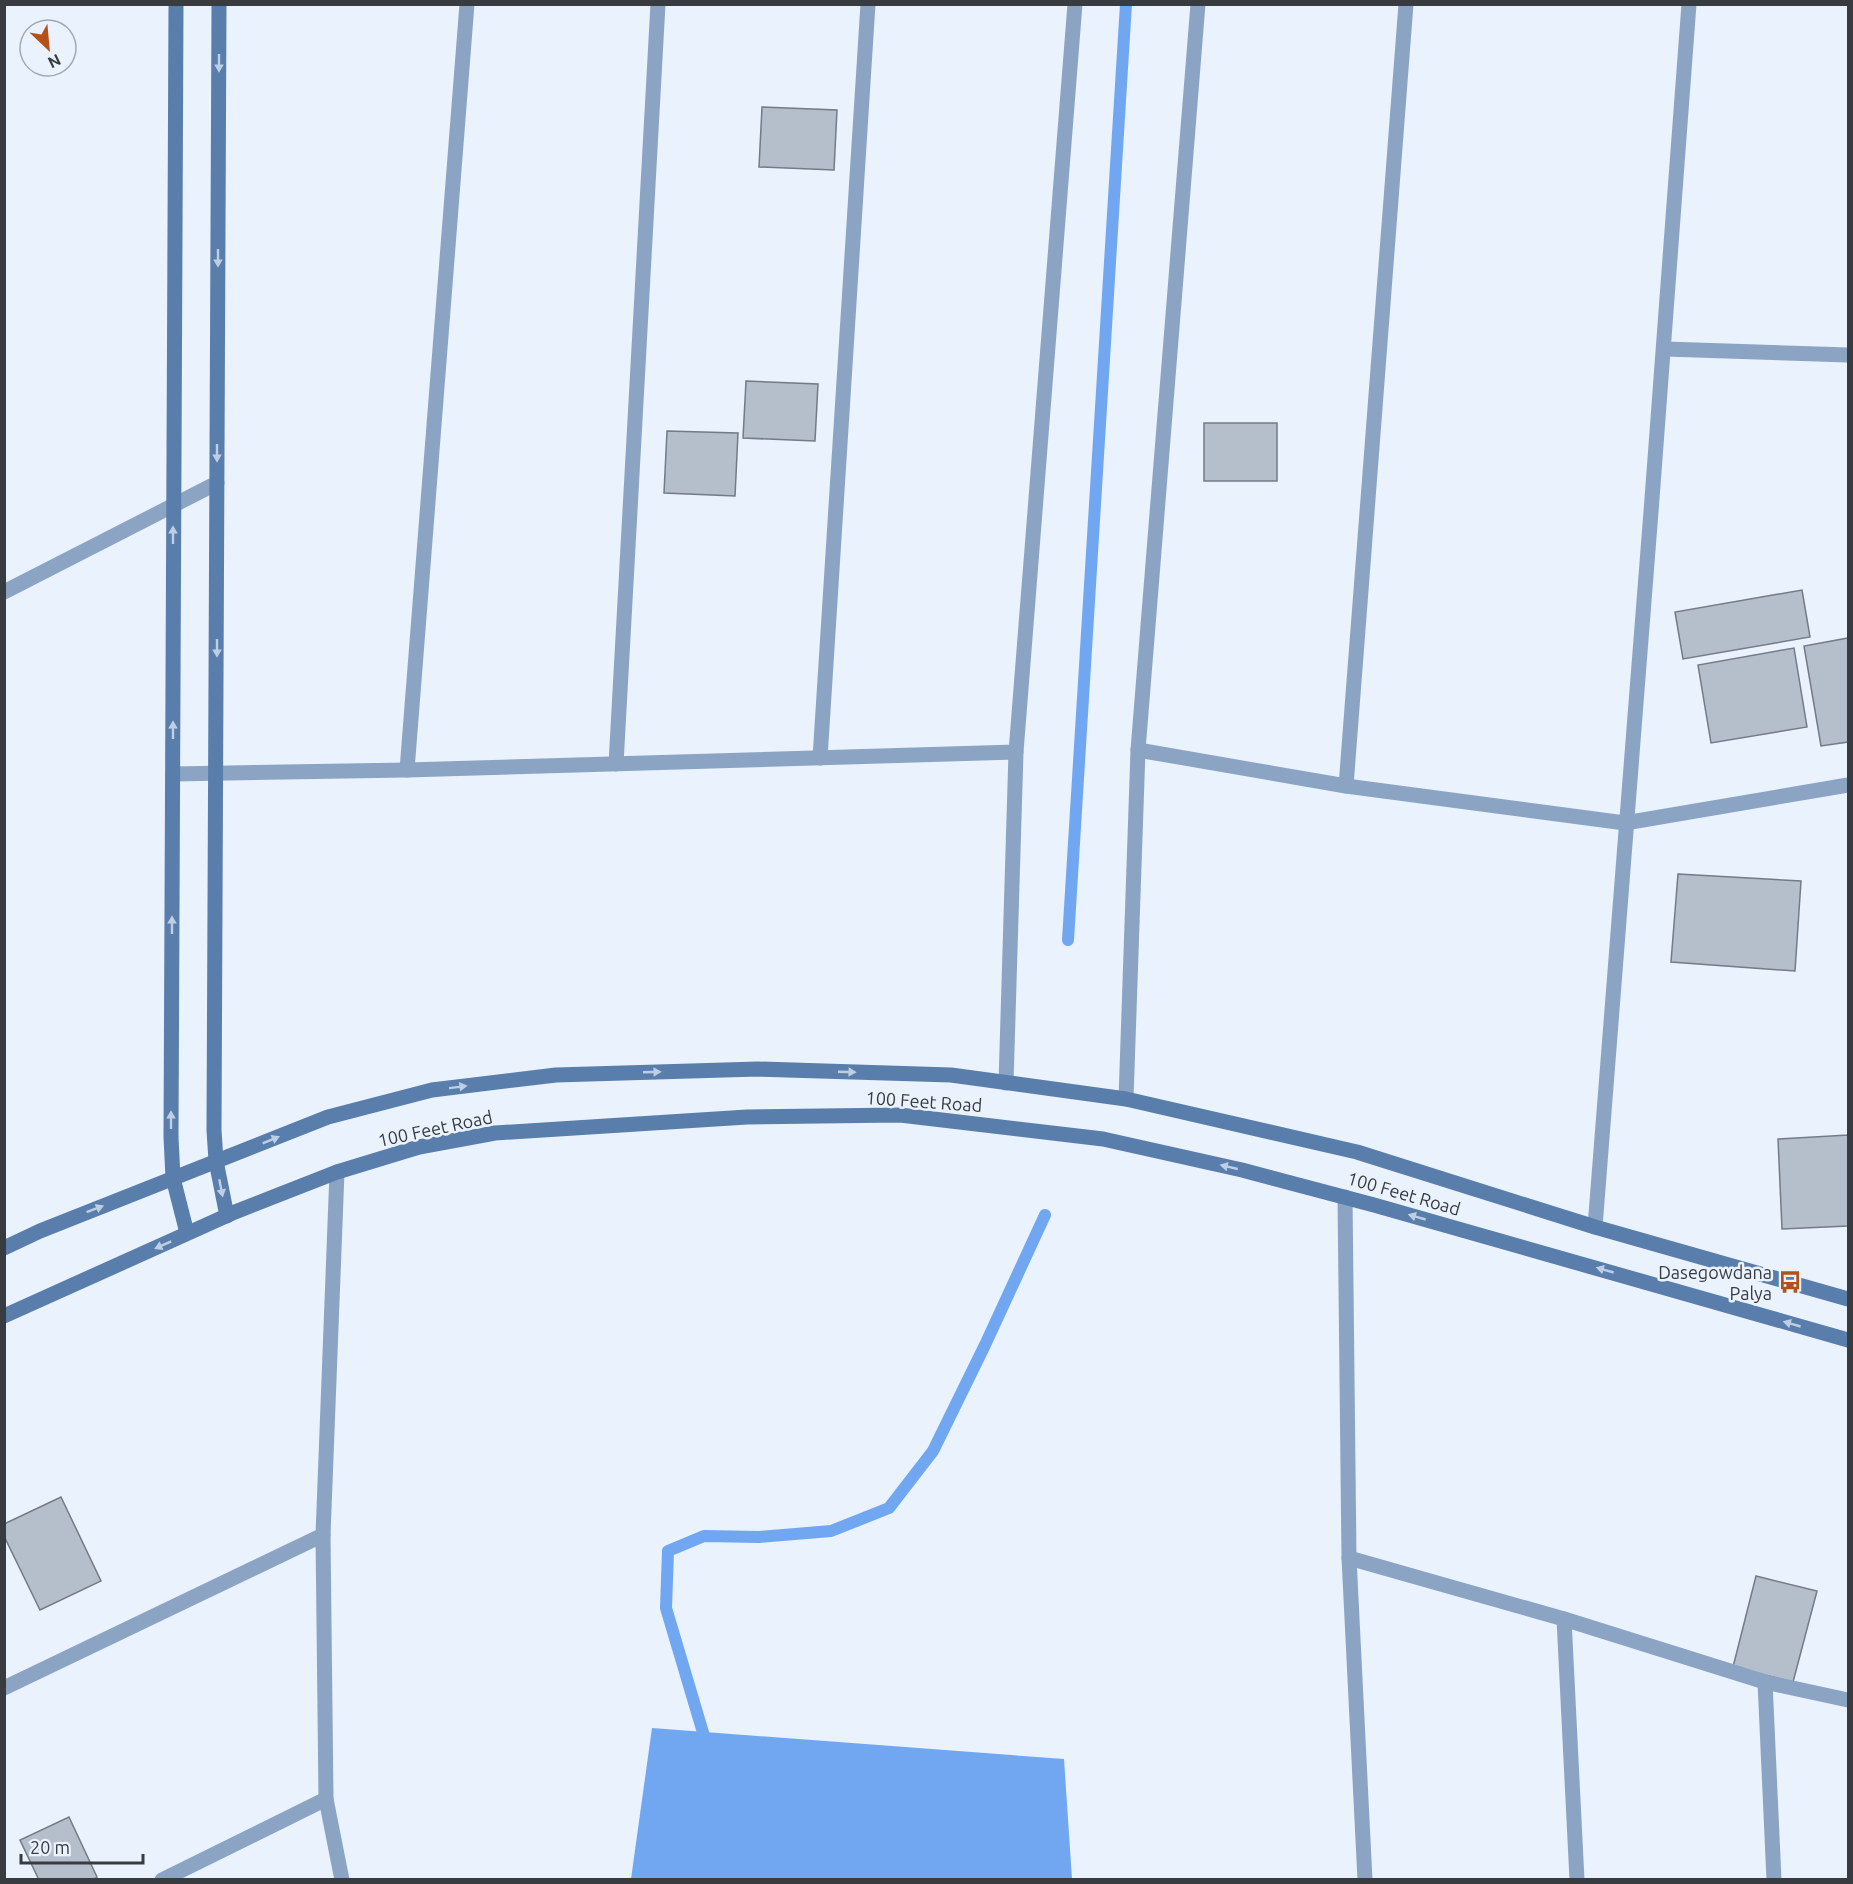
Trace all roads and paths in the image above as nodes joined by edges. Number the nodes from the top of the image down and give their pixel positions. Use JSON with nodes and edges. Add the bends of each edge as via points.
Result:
{"nodes":[{"id":1,"x":176,"y":4,"type":"edge"},
{"id":2,"x":219,"y":4,"type":"edge"},
{"id":3,"x":467,"y":4,"type":"edge"},
{"id":4,"x":658,"y":4,"type":"edge"},
{"id":5,"x":868,"y":4,"type":"edge"},
{"id":6,"x":1075,"y":4,"type":"edge"},
{"id":7,"x":1198,"y":4,"type":"edge"},
{"id":8,"x":1406,"y":4,"type":"edge"},
{"id":9,"x":1689,"y":4,"type":"edge"},
{"id":10,"x":1665,"y":349,"type":"junction"},
{"id":11,"x":1848,"y":355,"type":"edge"},
{"id":12,"x":217,"y":483,"type":"junction"},
{"id":13,"x":174,"y":504,"type":"junction"},
{"id":14,"x":4,"y":592,"type":"edge"},
{"id":15,"x":1138,"y":750,"type":"junction"},
{"id":16,"x":1016,"y":752,"type":"junction"},
{"id":17,"x":820,"y":758,"type":"junction"},
{"id":18,"x":616,"y":764,"type":"junction"},
{"id":19,"x":407,"y":770,"type":"junction"},
{"id":20,"x":216,"y":772,"type":"junction"},
{"id":21,"x":173,"y":774,"type":"junction"},
{"id":22,"x":1848,"y":785,"type":"edge"},
{"id":23,"x":1347,"y":786,"type":"junction"},
{"id":24,"x":1625,"y":823,"type":"junction"},
{"id":25,"x":1006,"y":1083,"type":"junction"},
{"id":26,"x":1126,"y":1099,"type":"junction"},
{"id":27,"x":216,"y":1161,"type":"junction"},
{"id":28,"x":337,"y":1172,"type":"junction"},
{"id":29,"x":173,"y":1178,"type":"junction"},
{"id":30,"x":1345,"y":1197,"type":"junction"},
{"id":31,"x":227,"y":1216,"type":"junction"},
{"id":32,"x":1595,"y":1227,"type":"junction"},
{"id":33,"x":187,"y":1233,"type":"junction"},
{"id":34,"x":4,"y":1248,"type":"edge"},
{"id":35,"x":1848,"y":1299,"type":"edge"},
{"id":36,"x":4,"y":1316,"type":"edge"},
{"id":37,"x":1848,"y":1340,"type":"edge"},
{"id":38,"x":323,"y":1535,"type":"junction"},
{"id":39,"x":1349,"y":1558,"type":"junction"},
{"id":40,"x":1564,"y":1619,"type":"junction"},
{"id":41,"x":1765,"y":1682,"type":"junction"},
{"id":42,"x":4,"y":1689,"type":"edge"},
{"id":43,"x":1848,"y":1700,"type":"edge"},
{"id":44,"x":326,"y":1798,"type":"junction"},
{"id":45,"x":162,"y":1880,"type":"edge"},
{"id":46,"x":342,"y":1880,"type":"edge"},
{"id":47,"x":1365,"y":1880,"type":"edge"},
{"id":48,"x":1577,"y":1880,"type":"edge"},
{"id":49,"x":1774,"y":1880,"type":"edge"}],
"edges":[{"from":1,"to":13,"type":"main road"},
{"from":2,"to":12,"type":"main road","one_way":true},
{"from":3,"to":19,"type":"street"},
{"from":4,"to":18,"type":"street"},
{"from":5,"to":17,"type":"street"},
{"from":6,"to":16,"type":"street"},
{"from":7,"to":15,"type":"street"},
{"from":8,"to":23,"type":"street"},
{"from":9,"to":10,"type":"street"},
{"from":10,"to":11,"type":"street"},
{"from":10,"to":24,"type":"street"},
{"from":12,"to":13,"type":"street"},
{"from":12,"to":20,"type":"main road","one_way":true},
{"from":13,"to":14,"type":"street"},
{"from":21,"to":13,"type":"main road","one_way":true},
{"from":15,"to":23,"type":"street"},
{"from":15,"to":26,"type":"street"},
{"from":16,"to":17,"type":"street"},
{"from":16,"to":25,"type":"street"},
{"from":17,"to":18,"type":"street"},
{"from":18,"to":19,"type":"street"},
{"from":19,"to":20,"type":"street"},
{"from":20,"to":21,"type":"street"},
{"from":20,"to":27,"type":"main road"},
{"from":29,"to":21,"type":"main road","one_way":true},
{"from":22,"to":24,"type":"street"},
{"from":23,"to":24,"type":"street"},
{"from":24,"to":32,"type":"street"},
{"from":25,"to":26,"type":"main road","name":"100 Feet Road"},
{"from":27,"to":25,"type":"main road","name":"100 Feet Road","one_way":true,"via":[[328,1117],[432,1090],[556,1075],[758,1069],[951,1076]]},
{"from":26,"to":32,"type":"main road","name":"100 Feet Road","via":[[1357,1152]]},
{"from":27,"to":29,"type":"main road","name":"100 Feet Road"},
{"from":27,"to":31,"type":"main road","one_way":true},
{"from":30,"to":28,"type":"main road","name":"100 Feet Road","one_way":true,"via":[[1102,1139],[900,1115],[747,1117],[495,1133],[419,1147]]},
{"from":28,"to":31,"type":"main road","name":"100 Feet Road"},
{"from":28,"to":38,"type":"street"},
{"from":29,"to":33,"type":"main road"},
{"from":34,"to":29,"type":"main road","name":"100 Feet Road","one_way":true},
{"from":37,"to":30,"type":"main road","name":"100 Feet Road","one_way":true},
{"from":30,"to":39,"type":"street"},
{"from":31,"to":33,"type":"main road","name":"100 Feet Road"},
{"from":32,"to":35,"type":"main road","name":"100 Feet Road"},
{"from":33,"to":36,"type":"main road","name":"100 Feet Road","one_way":true},
{"from":38,"to":42,"type":"street"},
{"from":38,"to":44,"type":"street"},
{"from":39,"to":40,"type":"street"},
{"from":39,"to":47,"type":"street"},
{"from":40,"to":41,"type":"street"},
{"from":40,"to":48,"type":"street"},
{"from":41,"to":43,"type":"street"},
{"from":41,"to":49,"type":"street"},
{"from":44,"to":45,"type":"street"},
{"from":44,"to":46,"type":"street"}]}
